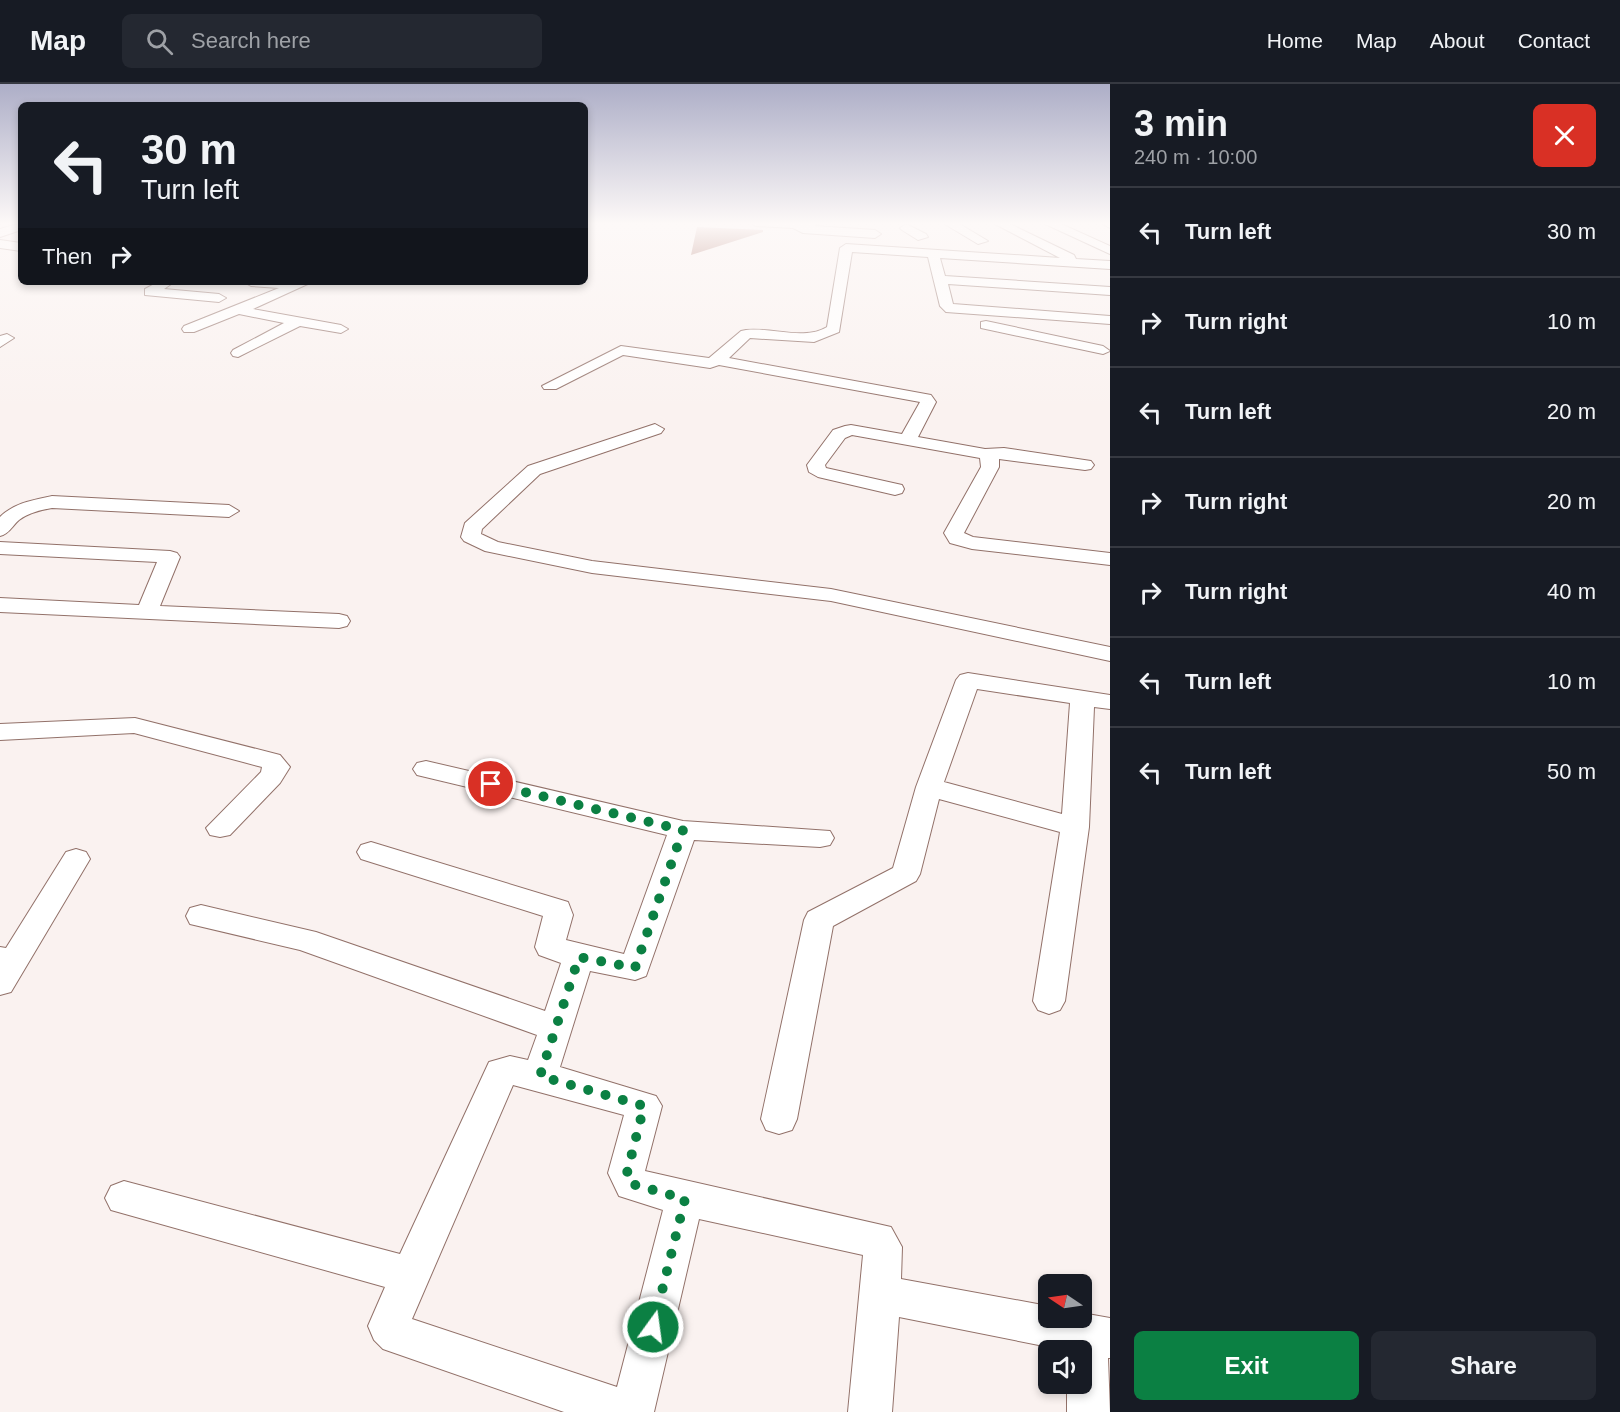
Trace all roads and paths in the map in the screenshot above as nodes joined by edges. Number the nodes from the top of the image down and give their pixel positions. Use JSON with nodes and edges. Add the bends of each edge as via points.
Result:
{"nodes":[{"id":1,"x":162,"y":285,"type":"edge"},
{"id":2,"x":299,"y":285,"type":"edge"},
{"id":3,"x":841,"y":285,"type":"edge"},
{"id":4,"x":940,"y":285,"type":"edge"},
{"id":5,"x":1024,"y":285,"type":"edge"},
{"id":6,"x":1110,"y":291,"type":"edge"},
{"id":7,"x":219,"y":298,"type":"dead end"},
{"id":8,"x":951,"y":309,"type":"junction"},
{"id":9,"x":238,"y":310,"type":"junction"},
{"id":10,"x":1110,"y":320,"type":"edge"},
{"id":11,"x":298,"y":321,"type":"junction"},
{"id":12,"x":189,"y":329,"type":"dead end"},
{"id":13,"x":341,"y":329,"type":"dead end"},
{"id":14,"x":1103,"y":350,"type":"dead end"},
{"id":15,"x":238,"y":353,"type":"dead end"},
{"id":16,"x":718,"y":360,"type":"junction"},
{"id":17,"x":550,"y":386,"type":"dead end"},
{"id":18,"x":656,"y":429,"type":"dead end"},
{"id":19,"x":908,"y":439,"type":"junction"},
{"id":20,"x":985,"y":454,"type":"junction"},
{"id":21,"x":1085,"y":465,"type":"dead end"},
{"id":22,"x":895,"y":489,"type":"dead end"},
{"id":23,"x":229,"y":511,"type":"dead end"},
{"id":24,"x":0,"y":530,"type":"edge"},
{"id":25,"x":0,"y":548,"type":"edge"},
{"id":26,"x":1110,"y":559,"type":"edge"},
{"id":27,"x":0,"y":605,"type":"edge"},
{"id":28,"x":147,"y":612,"type":"junction"},
{"id":29,"x":339,"y":621,"type":"dead end"},
{"id":30,"x":1110,"y":654,"type":"edge"},
{"id":31,"x":1082,"y":698,"type":"junction"},
{"id":32,"x":1110,"y":702,"type":"edge"},
{"id":33,"x":0,"y":732,"type":"edge"},
{"id":34,"x":426,"y":769,"type":"dead end"},
{"id":35,"x":929,"y":787,"type":"junction"},
{"id":36,"x":1075,"y":827,"type":"junction"},
{"id":37,"x":220,"y":828,"type":"dead end"},
{"id":38,"x":683,"y":830,"type":"junction"},
{"id":39,"x":820,"y":838,"type":"dead end"},
{"id":40,"x":371,"y":852,"type":"dead end"},
{"id":41,"x":76,"y":859,"type":"dead end"},
{"id":42,"x":201,"y":916,"type":"dead end"},
{"id":43,"x":579,"y":957,"type":"junction"},
{"id":44,"x":5,"y":967,"type":"edge"},
{"id":45,"x":1049,"y":1001,"type":"dead end"},
{"id":46,"x":555,"y":1028,"type":"junction"},
{"id":47,"x":540,"y":1076,"type":"junction"},
{"id":48,"x":779,"y":1119,"type":"dead end"},
{"id":49,"x":124,"y":1198,"type":"dead end"},
{"id":50,"x":685,"y":1199,"type":"junction"},
{"id":51,"x":409,"y":1275,"type":"junction"},
{"id":52,"x":881,"y":1294,"type":"junction"},
{"id":53,"x":1098,"y":1336,"type":"edge"},
{"id":54,"x":627,"y":1412,"type":"edge"},
{"id":55,"x":632,"y":1412,"type":"edge"},
{"id":56,"x":870,"y":1412,"type":"edge"},
{"id":57,"x":1089,"y":1412,"type":"edge"}],
"edges":[{"from":1,"to":7,"type":"street","via":[[150,292]]},
{"from":2,"to":9,"type":"street"},
{"from":3,"to":16,"type":"street","via":[[834,329],[827,335],[812,338],[746,334]]},
{"from":4,"to":8,"type":"street"},
{"from":5,"to":6,"type":"street"},
{"from":8,"to":10,"type":"street"},
{"from":8,"to":14,"type":"street","via":[[946,314],[950,318]]},
{"from":9,"to":11,"type":"street"},
{"from":9,"to":12,"type":"street"},
{"from":11,"to":13,"type":"street"},
{"from":11,"to":15,"type":"street"},
{"from":16,"to":17,"type":"street","via":[[704,363],[621,350]]},
{"from":16,"to":19,"type":"street","via":[[925,398],[928,402]]},
{"from":18,"to":30,"type":"street","via":[[534,470],[487,512],[470,532],[471,537],[492,547],[592,567],[831,596]]},
{"from":19,"to":20,"type":"street"},
{"from":19,"to":22,"type":"street","via":[[846,431],[816,465],[818,472]]},
{"from":20,"to":21,"type":"street","via":[[1004,453]]},
{"from":20,"to":26,"type":"street","via":[[990,457],[990,467],[954,533],[957,539]]},
{"from":23,"to":24,"type":"street","via":[[52,502],[28,506],[7,518]]},
{"from":25,"to":28,"type":"street","via":[[170,556]]},
{"from":27,"to":28,"type":"street"},
{"from":28,"to":29,"type":"street"},
{"from":31,"to":32,"type":"street"},
{"from":31,"to":35,"type":"street","via":[[968,680]]},
{"from":31,"to":36,"type":"street"},
{"from":33,"to":37,"type":"street","via":[[135,725],[271,761],[277,767],[271,777]]},
{"from":34,"to":38,"type":"street"},
{"from":35,"to":36,"type":"street"},
{"from":35,"to":48,"type":"street","via":[[906,874],[819,920]]},
{"from":36,"to":45,"type":"street"},
{"from":38,"to":39,"type":"street"},
{"from":38,"to":43,"type":"street","via":[[635,968]]},
{"from":40,"to":43,"type":"street","via":[[557,910],[549,945]]},
{"from":41,"to":44,"type":"street"},
{"from":42,"to":46,"type":"street","via":[[305,940]]},
{"from":43,"to":46,"type":"street"},
{"from":46,"to":47,"type":"street"},
{"from":47,"to":50,"type":"street","via":[[642,1104],[626,1177],[632,1184]]},
{"from":47,"to":51,"type":"street","via":[[501,1072]]},
{"from":49,"to":51,"type":"street"},
{"from":50,"to":52,"type":"street","via":[[877,1240],[883,1247]]},
{"from":50,"to":55,"type":"street"},
{"from":51,"to":54,"type":"street","via":[[389,1320],[392,1332]]},
{"from":52,"to":53,"type":"street"},
{"from":52,"to":56,"type":"street"},
{"from":53,"to":57,"type":"street"}]}
